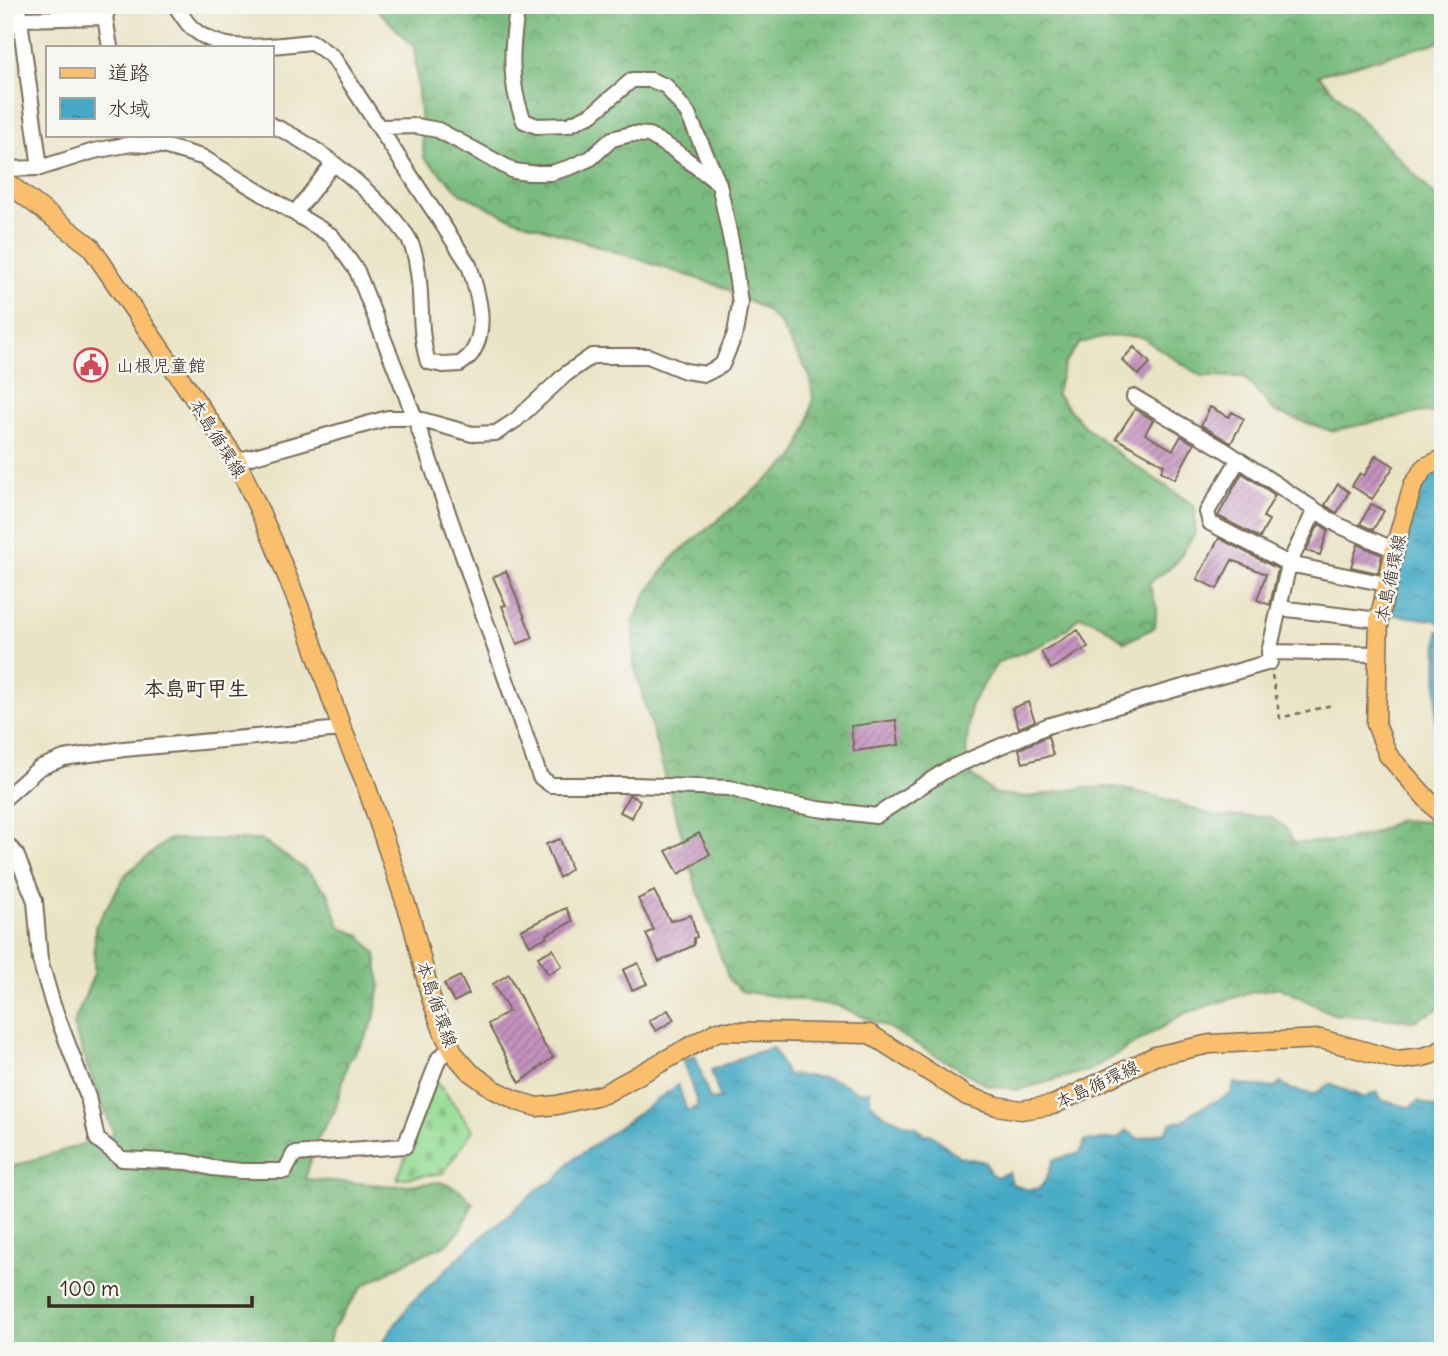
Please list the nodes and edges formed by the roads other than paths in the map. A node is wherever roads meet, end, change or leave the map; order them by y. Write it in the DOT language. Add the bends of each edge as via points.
graph roads {
  1 [pos="174,5"];
  2 [pos="518,5"];
  3 [pos="107,11"];
  4 [pos="19,12"];
  5 [pos="110,46"];
  6 [pos="234,46"];
  7 [pos="260,46"];
  8 [pos="273,126"];
  9 [pos="381,127"];
  10 [pos="130,139"];
  11 [pos="333,164"];
  12 [pos="40,168"];
  13 [pos="5,169"];
  14 [pos="5,181"];
  15 [pos="719,184"];
  16 [pos="295,213"];
  17 [pos="1134,397"];
  18 [pos="415,418"];
  19 [pos="1239,459"];
  20 [pos="1443,459"];
  21 [pos="237,461"];
  22 [pos="1315,510"];
  23 [pos="1395,550"];
  24 [pos="1289,564"];
  25 [pos="1386,584"];
  26 [pos="1279,608"];
  27 [pos="1379,620"];
  28 [pos="1378,654"];
  29 [pos="1270,657"];
  30 [pos="342,729"];
  31 [pos="5,798"];
  32 [pos="1443,817"];
  33 [pos="5,842"];
  34 [pos="451,1048"];
  35 [pos="1443,1048"];
  1 -- 6 [label="street" via="192,28 221,45"];
  2 -- 15 [label="street" via="511,46 515,98 524,121 537,126 568,125 592,114 632,80 651,80 666,86 688,114"];
  3 -- 4 [label="street"];
  3 -- 5 [label="street"];
  4 -- 12 [label="street"];
  7 -- 9 [label="street" via="312,42 333,57"];
  8 -- 11 [label="street" via="293,134"];
  9 -- 11 [label="street" via="470,265 480,299 480,327 472,352 460,364 428,362 422,344 417,266 409,237 361,185"];
  9 -- 15 [label="street" via="438,130 514,171 529,173 571,167 591,158 612,139 649,135"];
  10 -- 12 [label="street"];
  10 -- 16 [label="street" via="202,157"];
  11 -- 16 [label="street"];
  12 -- 13 [label="street"];
  14 -- 21 [label="main road, 本島循環線" via="90,246"];
  15 -- 18 [label="street" via="740,303 735,334 722,365 705,374 648,356 592,356 496,433 471,434"];
  16 -- 18 [label="street" via="332,236 357,271"];
  17 -- 19 [label="street"];
  18 -- 21 [label="street" via="388,418"];
  18 -- 29 [label="street" via="540,777 551,785 730,788 764,799 876,816 946,770 1047,726"];
  19 -- 22 [label="street"];
  19 -- 24 [label="street" via="1207,512 1210,523"];
  20 -- 23 [label="main road, 本島循環線" via="1425,467 1413,485"];
  21 -- 30 [label="main road, 本島循環線" via="305,621"];
  22 -- 23 [label="street"];
  22 -- 24 [label="street"];
  23 -- 25 [label="main road, 本島循環線"];
  24 -- 25 [label="street"];
  24 -- 26 [label="street"];
  25 -- 27 [label="main road, 本島循環線"];
  26 -- 27 [label="street"];
  26 -- 29 [label="street"];
  27 -- 28 [label="main road, 本島循環線"];
  28 -- 29 [label="street"];
  28 -- 32 [label="main road, 本島循環線" via="1376,724 1388,755"];
  30 -- 31 [label="street" via="64,758 39,768"];
  30 -- 34 [label="main road, 本島循環線" via="364,779 412,922 431,998"];
  33 -- 34 [label="street" via="16,854 35,901 40,960 88,1097 97,1139 122,1160 285,1171 294,1154 405,1146 439,1058"];
  34 -- 35 [label="main road, 本島循環線" via="470,1072 495,1090 537,1107 604,1094 718,1031 870,1034 967,1096 1021,1110 1053,1105 1155,1056 1210,1044 1321,1039 1397,1060 1423,1057"];
}
